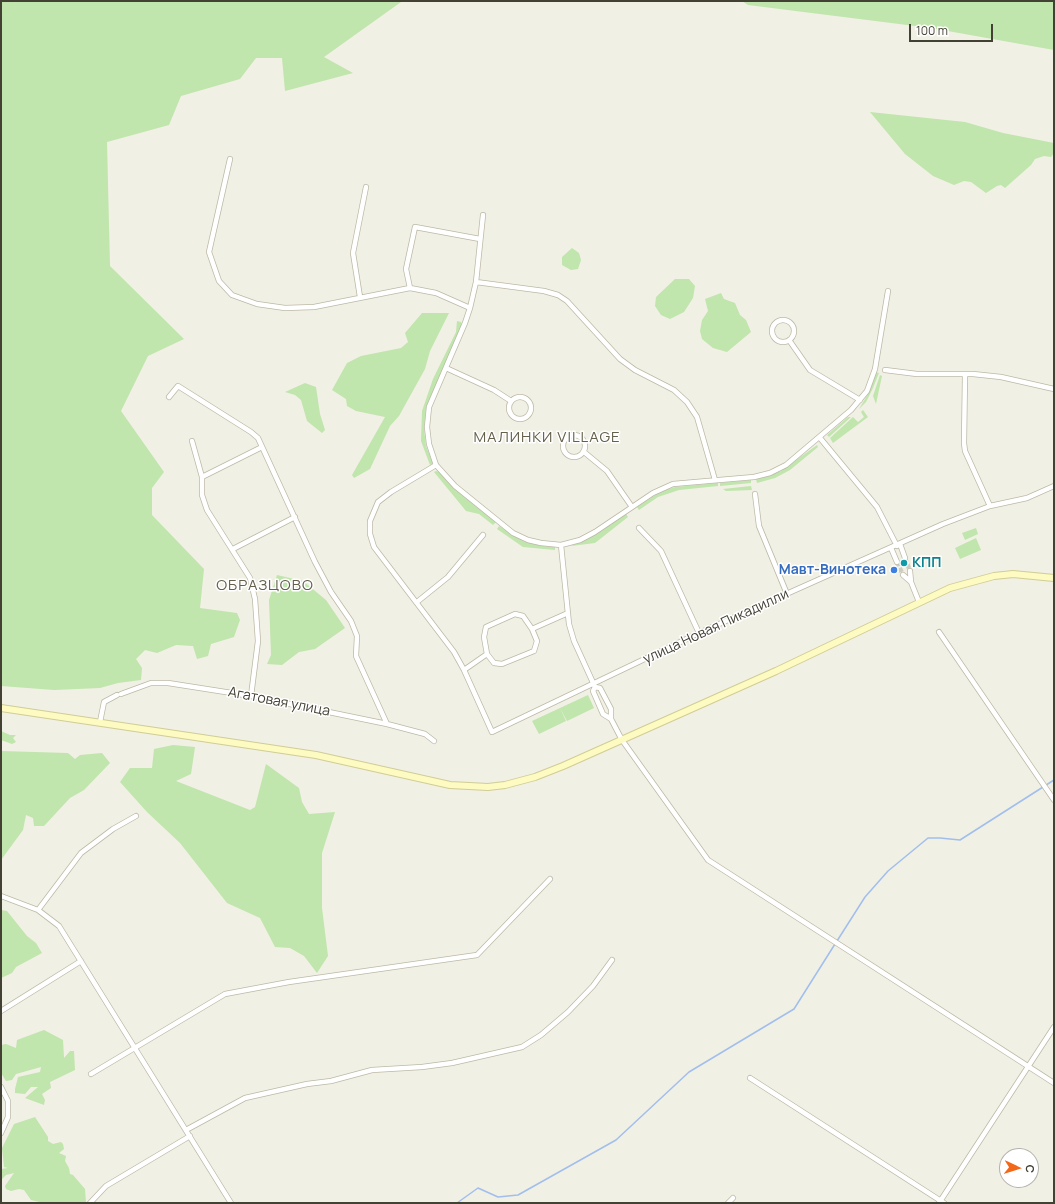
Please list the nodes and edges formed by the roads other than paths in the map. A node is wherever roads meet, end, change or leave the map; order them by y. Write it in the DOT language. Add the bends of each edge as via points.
graph roads {
  1 [pos="230,159"];
  2 [pos="366,187"];
  3 [pos="483,215"];
  4 [pos="480,239"];
  5 [pos="476,282"];
  6 [pos="410,288"];
  7 [pos="888,291"];
  8 [pos="360,297"];
  9 [pos="470,308"];
  10 [pos="789,340"];
  11 [pos="446,368"];
  12 [pos="885,370"];
  13 [pos="965,375"];
  14 [pos="1054,389"];
  15 [pos="168,397"];
  16 [pos="860,400"];
  17 [pos="511,401"];
  18 [pos="820,438"];
  19 [pos="192,441"];
  20 [pos="262,448"];
  21 [pos="584,452"];
  22 [pos="436,465"];
  23 [pos="202,477"];
  24 [pos="715,480"];
  25 [pos="1054,486"];
  26 [pos="756,494"];
  27 [pos="990,506"];
  28 [pos="632,507"];
  29 [pos="295,517"];
  30 [pos="639,528"];
  31 [pos="483,534"];
  32 [pos="562,545"];
  33 [pos="898,545"];
  34 [pos="892,548"];
  35 [pos="233,549"];
  36 [pos="905,558"];
  37 [pos="897,562"];
  38 [pos="910,571"];
  39 [pos="903,575"];
  40 [pos="1054,578"];
  41 [pos="911,582"];
  42 [pos="788,594"];
  43 [pos="417,602"];
  44 [pos="919,602"];
  45 [pos="568,613"];
  46 [pos="532,628"];
  47 [pos="939,632"];
  48 [pos="699,633"];
  49 [pos="487,654"];
  50 [pos="464,670"];
  51 [pos="595,686"];
  52 [pos="251,696"];
  53 [pos="1,708"];
  54 [pos="611,719"];
  55 [pos="100,722"];
  56 [pos="386,724"];
  57 [pos="622,740"];
  58 [pos="434,741"];
  59 [pos="1054,800"];
  60 [pos="136,816"];
  61 [pos="550,879"];
  62 [pos="1,896"];
  63 [pos="38,910"];
  64 [pos="612,960"];
  65 [pos="81,961"];
  66 [pos="1,1011"];
  67 [pos="1054,1027"];
  68 [pos="134,1048"];
  69 [pos="1027,1066"];
  70 [pos="91,1074"];
  71 [pos="750,1078"];
  72 [pos="1054,1083"];
  73 [pos="1,1087"];
  74 [pos="186,1130"];
  75 [pos="1,1133"];
  76 [pos="190,1136"];
  77 [pos="733,1198"];
  78 [pos="941,1202"];
  79 [pos="90,1203"];
  80 [pos="231,1203"];
  81 [pos="728,1203"];
  1 -- 8 [label="street" via="209,252 219,281 232,295 257,304 285,308 314,307"];
  2 -- 8 [label="street" via="353,253"];
  3 -- 4 [label="street"];
  4 -- 5 [label="street"];
  4 -- 6 [label="street" via="415,227 406,268"];
  5 -- 9 [label="street"];
  5 -- 24 [label="street" via="544,291 567,301 620,359 634,370 674,390 687,402 697,417"];
  6 -- 8 [label="street"];
  6 -- 9 [label="street" via="436,292"];
  7 -- 16 [label="street" via="875,369 867,391"];
  9 -- 11 [label="street"];
  10 -- 10 [label="street" via="781,342 774,338 772,332 776,323 786,321 792,325 794,332"];
  10 -- 16 [label="street" via="810,370"];
  11 -- 17 [label="street" via="494,390"];
  11 -- 22 [label="street" via="428,414 429,444"];
  12 -- 13 [label="street"];
  13 -- 14 [label="street" via="1001,377"];
  13 -- 27 [label="street" via="965,451"];
  15 -- 20 [label="street" via="178,386 251,432 258,438"];
  16 -- 18 [label="street"];
  17 -- 17 [label="street" via="517,397 527,399 531,408 528,415 521,419 514,417 509,411"];
  18 -- 24 [label="street" via="786,465 770,473"];
  18 -- 33 [label="street" via="877,507"];
  19 -- 23 [label="street"];
  20 -- 23 [label="street"];
  20 -- 29 [label="street"];
  21 -- 21 [label="street" via="575,458 568,455 564,449 564,442 572,435 579,436 584,441"];
  21 -- 28 [label="street" via="607,471"];
  22 -- 32 [label="street" via="456,486 513,533 528,540"];
  22 -- 43 [label="street" via="378,502 370,521 374,547"];
  23 -- 35 [label="street" via="202,495 207,510"];
  24 -- 28 [label="street" via="673,484"];
  25 -- 27 [label="street, улица Новая Пикадилли" via="1027,498"];
  26 -- 42 [label="street" via="759,526"];
  27 -- 33 [label="street, улица Новая Пикадилли"];
  28 -- 32 [label="street" via="595,532"];
  29 -- 35 [label="street"];
  29 -- 56 [label="street" via="331,592 351,621 357,636 356,656"];
  30 -- 48 [label="street" via="660,551"];
  31 -- 43 [label="street" via="448,577"];
  32 -- 45 [label="street"];
  33 -- 34 [label="street, улица Новая Пикадилли"];
  33 -- 36 [label="street"];
  34 -- 37 [label="street"];
  34 -- 42 [label="street, улица Новая Пикадилли"];
  35 -- 52 [label="street" via="250,578 255,599 258,641"];
  38 -- 41 [label="street"];
  39 -- 41 [label="street"];
  40 -- 44 [label="street" via="994,576 950,588"];
  41 -- 44 [label="street"];
  42 -- 48 [label="street, улица Новая Пикадилли"];
  43 -- 50 [label="street" via="454,652"];
  44 -- 57 [label="street" via="776,671"];
  45 -- 46 [label="street"];
  45 -- 51 [label="street" via="574,640"];
  46 -- 49 [label="street" via="537,641 534,651 502,664 494,663"];
  46 -- 49 [label="street" via="523,616 515,614 486,628 484,637"];
  47 -- 59 [label="street"];
  48 -- 51 [label="street, улица Новая Пикадилли"];
  49 -- 50 [label="street"];
  50 -- 51 [label="street, улица Новая Пикадилли" via="492,732"];
  51 -- 54 [label="street" via="600,688 611,709"];
  51 -- 54 [label="street" via="593,691 603,714"];
  52 -- 55 [label="street, Агатовая улица" via="168,683 151,683 104,702"];
  52 -- 56 [label="street, Агатовая улица"];
  53 -- 55 [label="street"];
  54 -- 57 [label="street"];
  55 -- 57 [label="street" via="316,755 450,785 488,787 535,777"];
  56 -- 58 [label="street, Агатовая улица" via="425,734"];
  57 -- 69 [label="street" via="708,860"];
  60 -- 63 [label="street" via="113,829 81,853"];
  61 -- 68 [label="street" via="477,955 289,982 225,994"];
  62 -- 63 [label="street"];
  63 -- 65 [label="street" via="59,926"];
  64 -- 74 [label="street" via="593,986 568,1012 522,1047 422,1067 372,1070 245,1098"];
  65 -- 66 [label="street"];
  65 -- 68 [label="street"];
  67 -- 69 [label="street"];
  68 -- 70 [label="street"];
  68 -- 74 [label="street"];
  69 -- 72 [label="street"];
  69 -- 78 [label="street"];
  71 -- 78 [label="street"];
  73 -- 75 [label="street" via="8,1102 8,1117"];
  74 -- 76 [label="street"];
  76 -- 79 [label="street" via="106,1186"];
  76 -- 80 [label="street"];
  77 -- 81 [label="street"];
}
